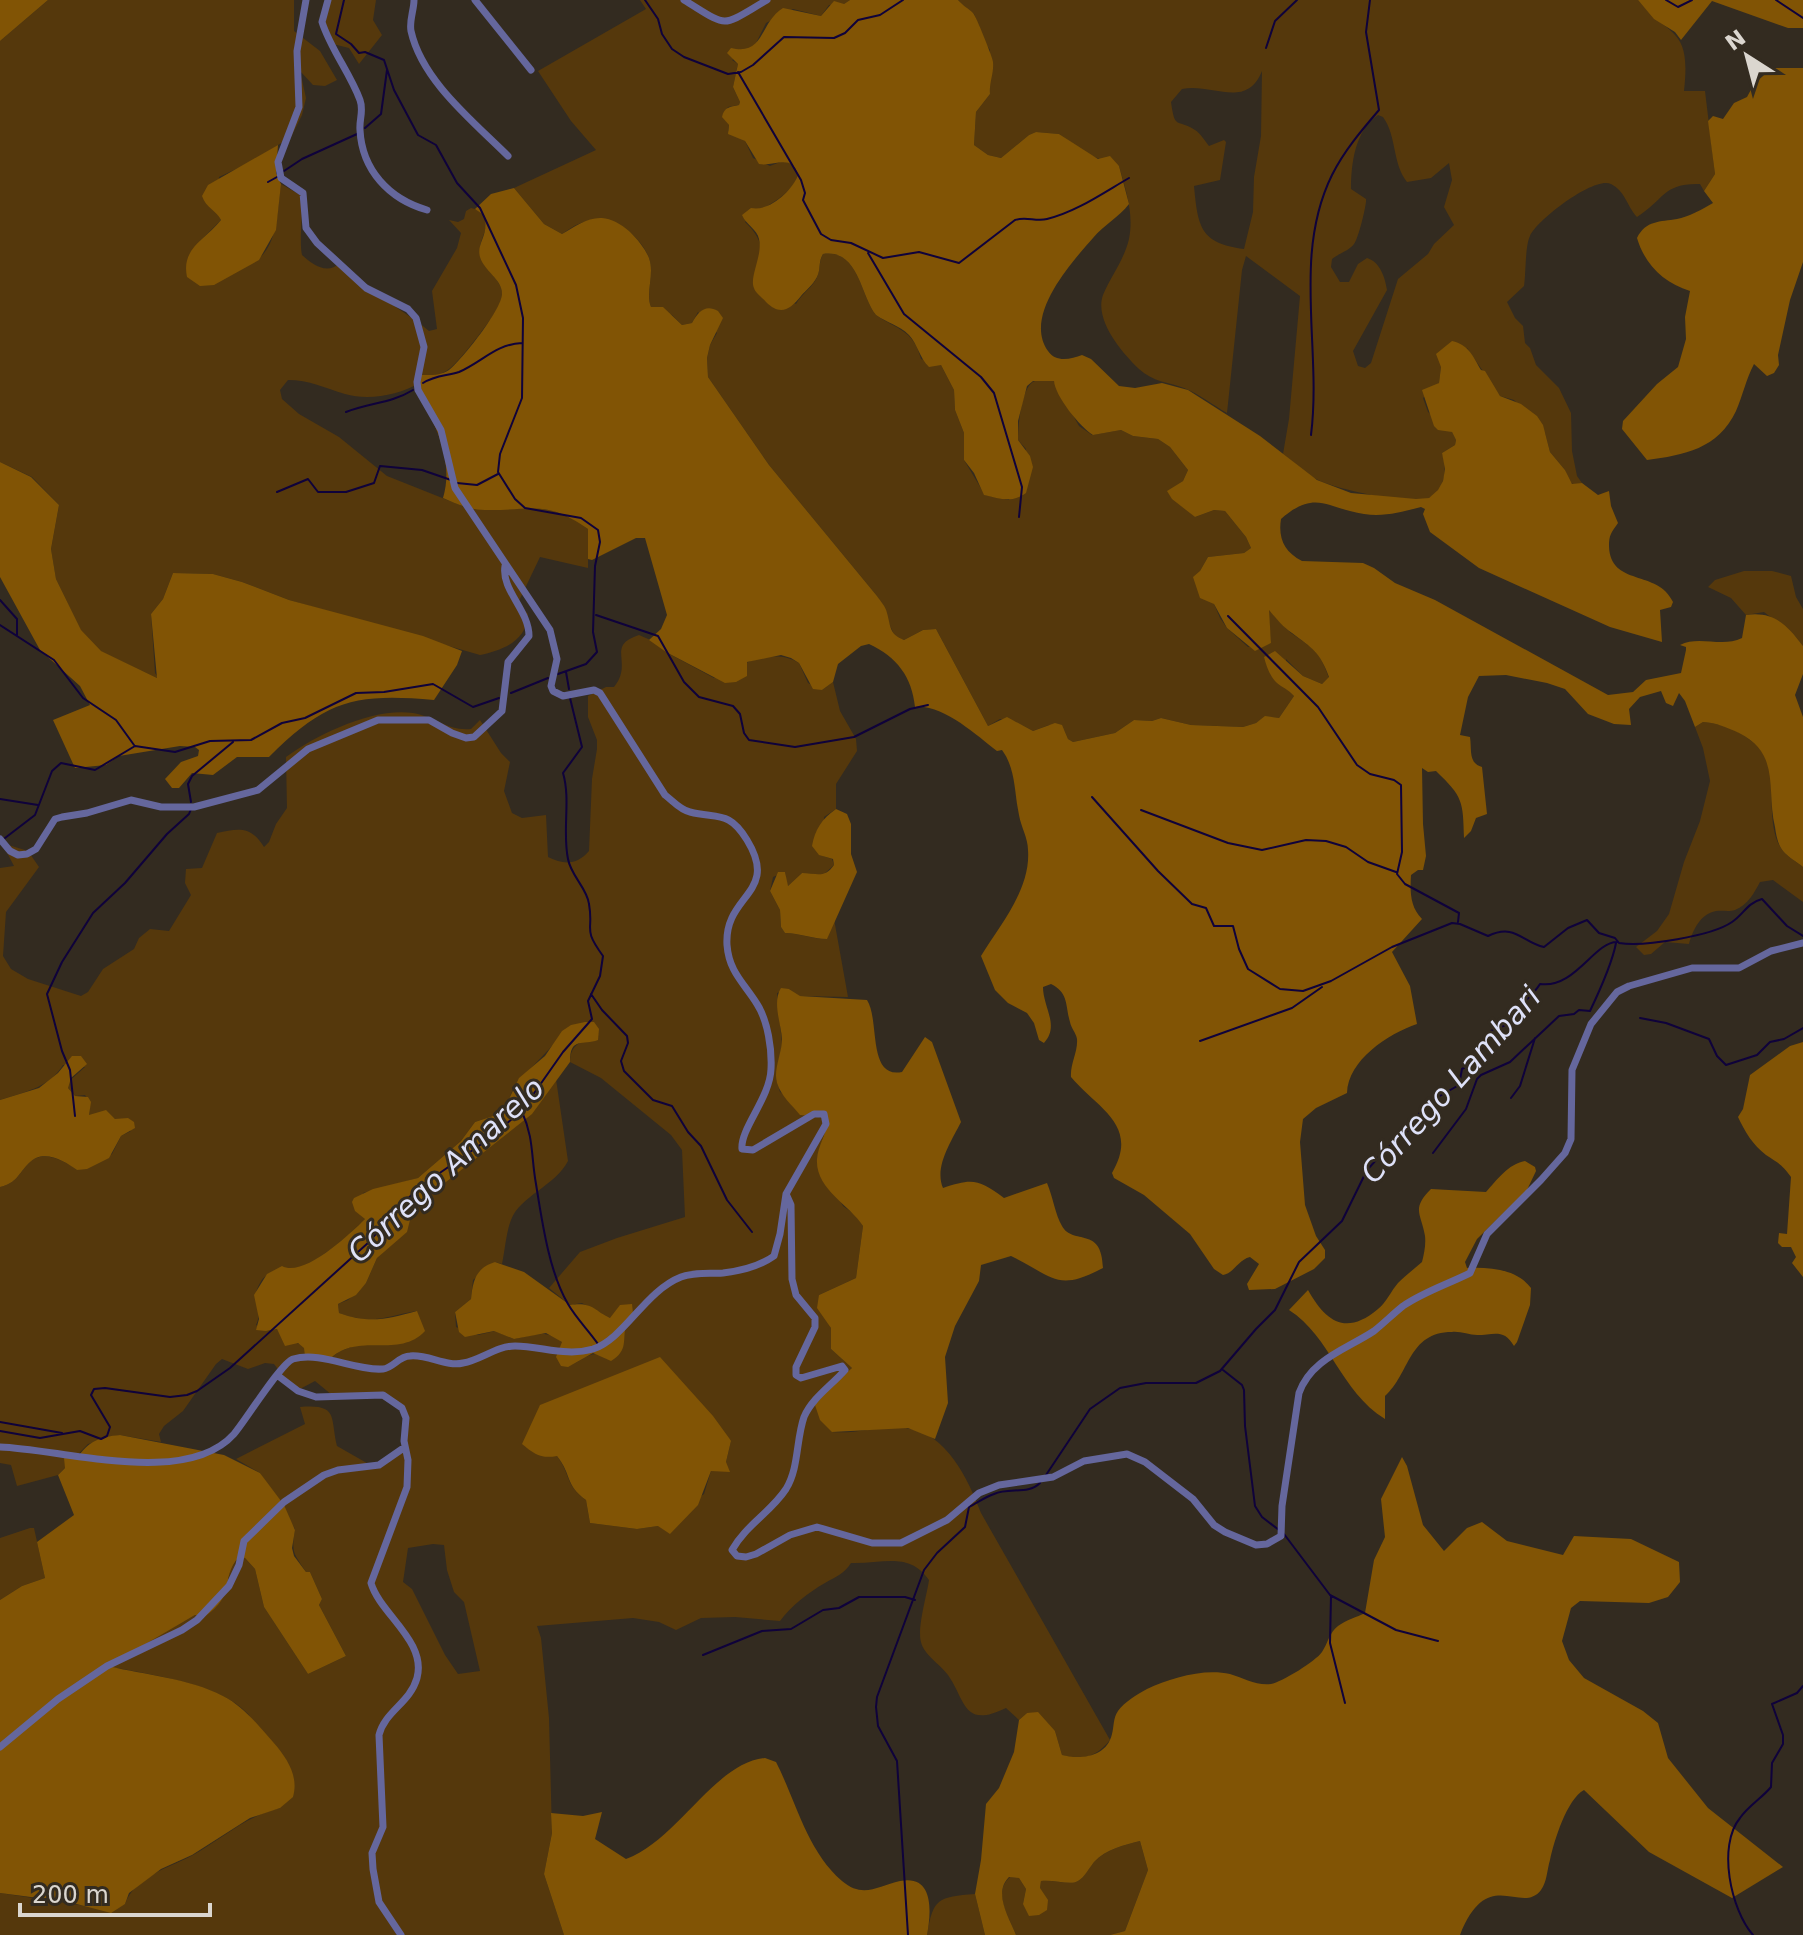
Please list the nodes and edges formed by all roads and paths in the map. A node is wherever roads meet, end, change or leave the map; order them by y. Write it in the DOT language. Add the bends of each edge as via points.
graph roads {
  1 [pos="306,0"];
  2 [pos="328,0"];
  3 [pos="414,0"];
  4 [pos="475,0"];
  5 [pos="684,0"];
  6 [pos="767,0"];
  7 [pos="531,70"];
  8 [pos="508,156"];
  9 [pos="427,210"];
  10 [pos="505,566"];
  11 [pos="0,839"];
  12 [pos="1803,943"];
  13 [pos="786,1194"];
  14 [pos="277,1375"];
  15 [pos="0,1447"];
  16 [pos="405,1447"];
  17 [pos="0,1747"];
  18 [pos="401,1935"];
  1 -- 10 [label="street" via="297,51 299,107 278,173 303,193 306,228 317,243 366,288 416,318 424,347 418,390 441,430 455,488"];
  2 -- 9 [label="street" via="322,22 362,107 360,136 373,173 382,186"];
  3 -- 8 [label="street" via="410,29 423,59 461,111"];
  4 -- 7 [label="street"];
  5 -- 6 [label="street" via="725,22"];
  10 -- 11 [label="street" via="503,578 524,614 529,636 508,662 502,711 474,737 452,733 429,720 378,720 308,749 258,790 194,807 131,800 62,817 27,854 10,851"];
  10 -- 13 [label="street" via="550,630 557,654 553,691 563,696 600,693 665,795 689,812 726,818 752,849 758,879 733,915 727,946 739,981 760,1009 771,1067 766,1094 741,1146 753,1150 814,1114 826,1118"];
  12 -- 13 [label="street" via="1771,951 1739,968 1692,968 1655,978 1629,986 1609,1000 1591,1024 1572,1070 1571,1139 1565,1153 1487,1234 1470,1273 1404,1306 1303,1381 1282,1506 1283,1531 1267,1544 1246,1542 1214,1525 1193,1499 1127,1454 1084,1461 1053,1477 999,1485 979,1493 940,1525 901,1543 872,1543 817,1527 756,1554 737,1556 732,1550 738,1539 776,1502 793,1475 811,1405 845,1370 842,1366 796,1375 815,1318 796,1295 792,1279 791,1205"];
  13 -- 14 [label="street" via="774,1256 741,1269 672,1281 594,1349 576,1353 515,1346 462,1364 410,1355 383,1369 299,1358 285,1363"];
  14 -- 15 [label="street" via="232,1436 205,1454 158,1463"];
  14 -- 16 [label="street" via="316,1397 383,1395 392,1400 406,1418"];
  16 -- 17 [label="street" via="379,1465 331,1472 304,1488 244,1541 229,1586 197,1620 107,1666"];
  16 -- 18 [label="street" via="407,1487 371,1583 416,1658 417,1677 404,1701 382,1721 383,1827 372,1853 379,1902"];
}
